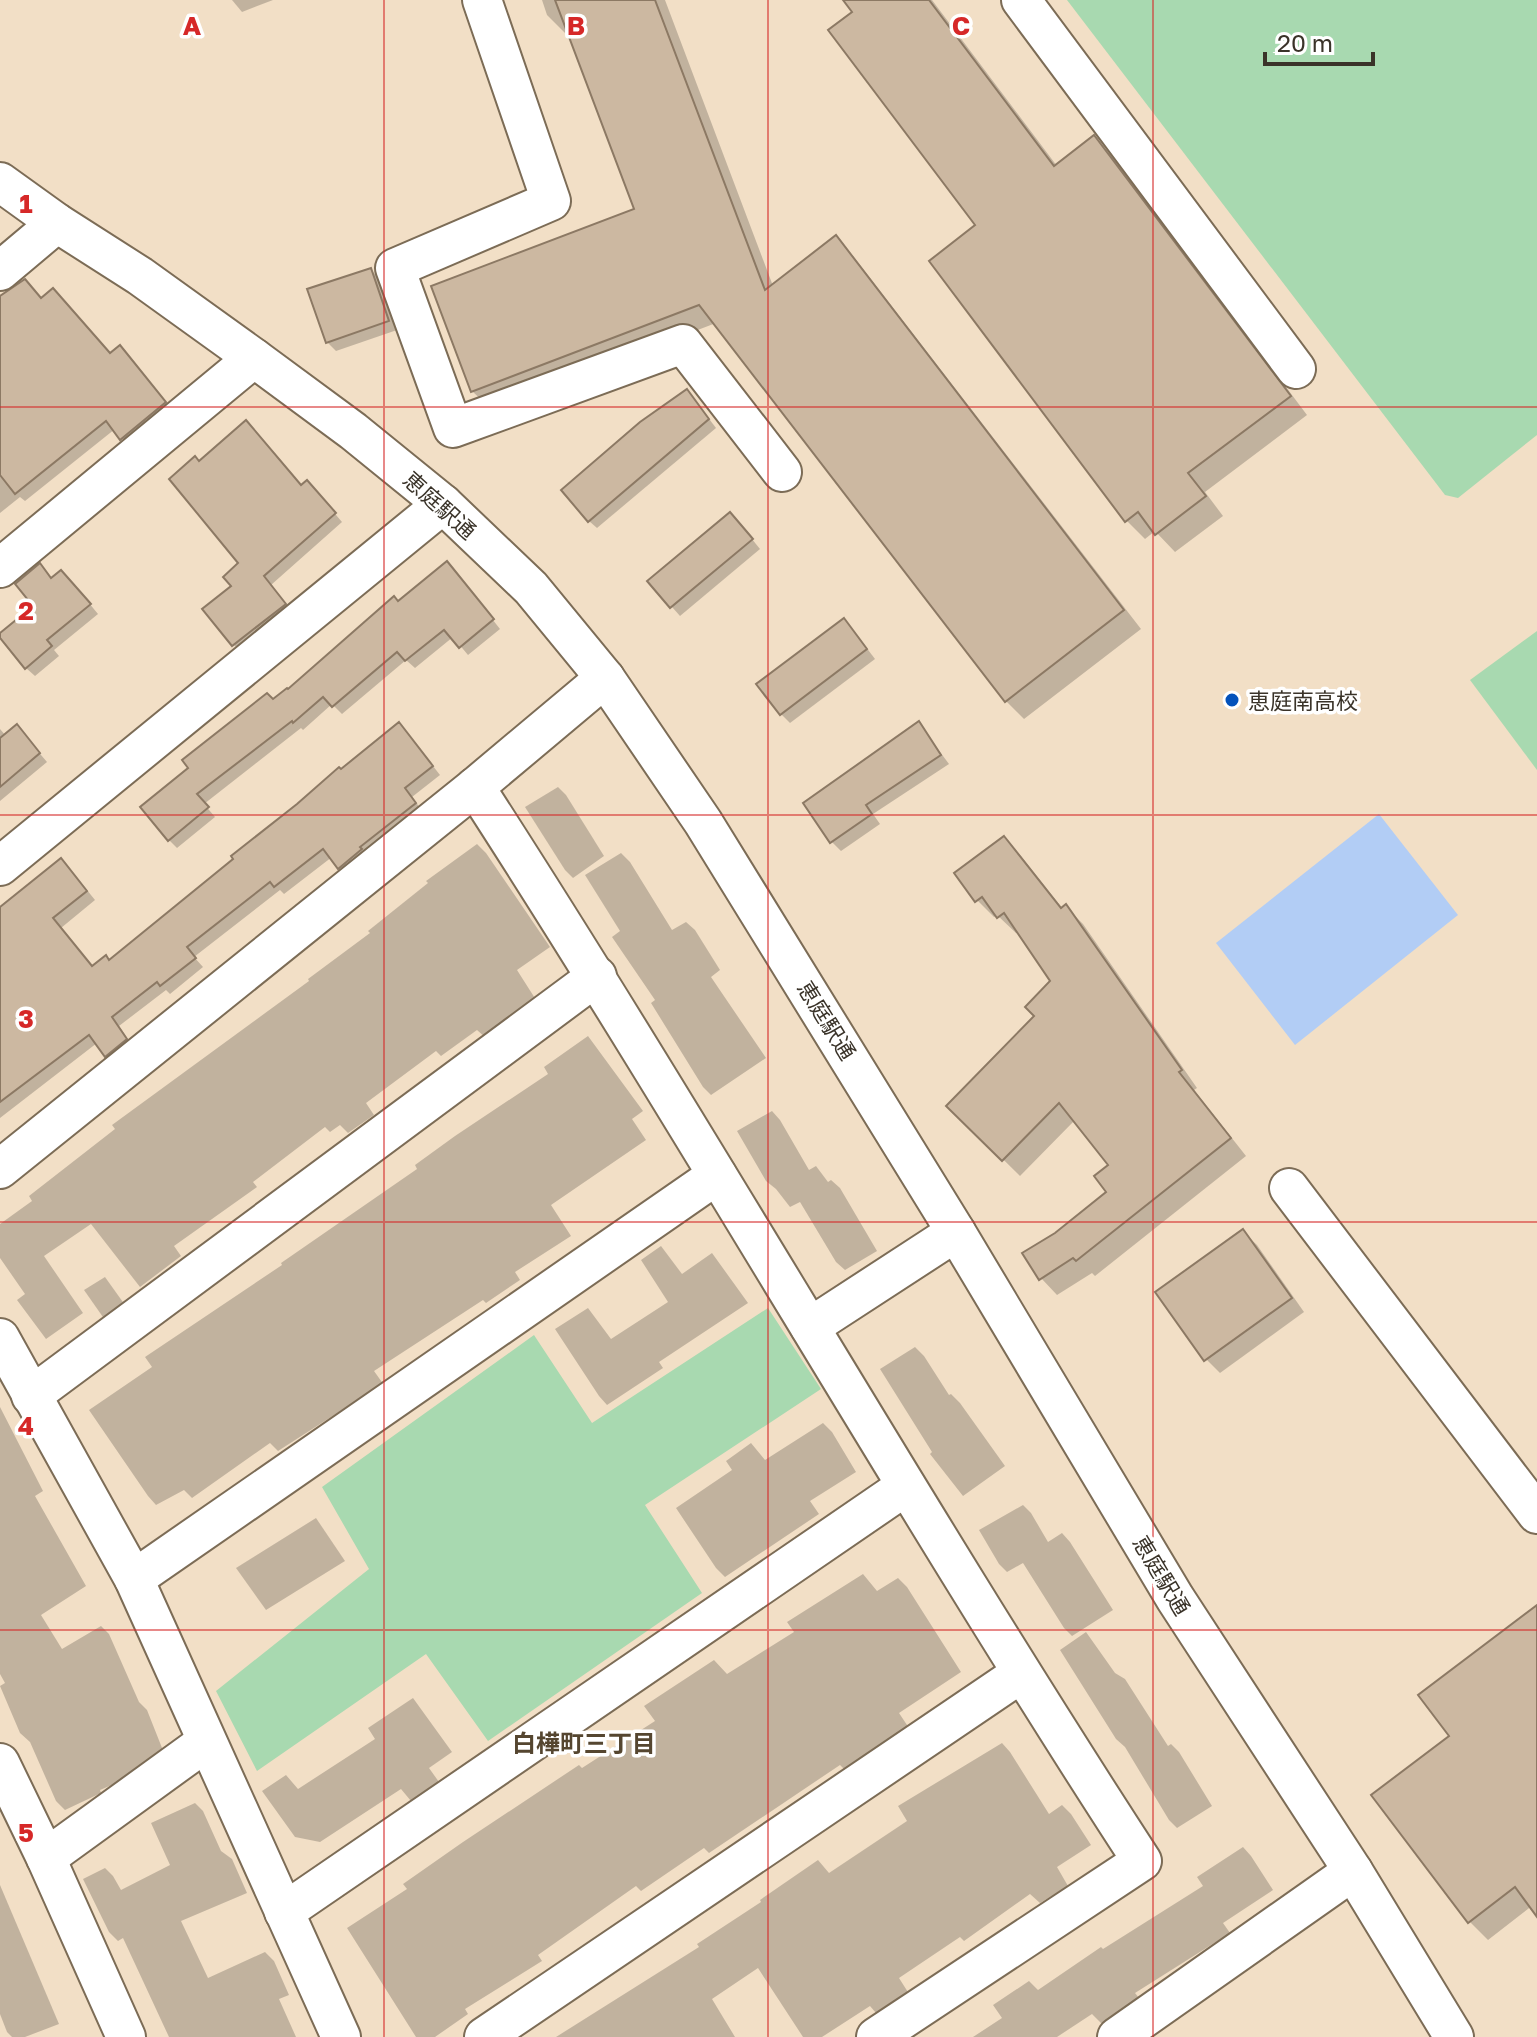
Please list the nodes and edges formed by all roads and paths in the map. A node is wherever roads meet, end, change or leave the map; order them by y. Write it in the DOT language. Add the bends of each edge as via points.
graph roads {
  1 [pos="482,0"];
  2 [pos="1021,0"];
  3 [pos="0,182"];
  4 [pos="57,223"];
  5 [pos="0,271"];
  6 [pos="254,358"];
  7 [pos="1296,369"];
  8 [pos="782,472"];
  9 [pos="443,504"];
  10 [pos="0,568"];
  11 [pos="605,678"];
  12 [pos="475,787"];
  13 [pos="0,866"];
  14 [pos="597,976"];
  15 [pos="0,1169"];
  16 [pos="717,1175"];
  17 [pos="1289,1188"];
  18 [pos="956,1232"];
  19 [pos="810,1327"];
  20 [pos="0,1338"];
  21 [pos="31,1396"];
  22 [pos="906,1486"];
  23 [pos="1537,1514"];
  24 [pos="134,1579"];
  25 [pos="1020,1674"];
  26 [pos="206,1742"];
  27 [pos="0,1763"];
  28 [pos="46,1858"];
  29 [pos="1353,1871"];
  30 [pos="284,1912"];
  31 [pos="126,2037"];
  32 [pos="341,2037"];
  33 [pos="484,2037"];
  34 [pos="876,2037"];
  35 [pos="1117,2037"];
  36 [pos="1454,2037"];
  1 -- 8 [label="street" via="551,201 395,268 453,428 683,344"];
  2 -- 7 [label="street"];
  3 -- 4 [label="street, 恵庭駅通"];
  4 -- 5 [label="street"];
  4 -- 6 [label="street, 恵庭駅通"];
  6 -- 9 [label="street, 恵庭駅通"];
  6 -- 10 [label="street"];
  9 -- 11 [label="street, 恵庭駅通" via="531,588"];
  9 -- 13 [label="street"];
  11 -- 12 [label="street"];
  11 -- 18 [label="street, 恵庭駅通" via="703,822"];
  12 -- 14 [label="street"];
  12 -- 15 [label="street"];
  14 -- 16 [label="street"];
  14 -- 21 [label="street"];
  16 -- 19 [label="street"];
  16 -- 24 [label="street"];
  17 -- 23 [label="street"];
  18 -- 19 [label="street"];
  18 -- 29 [label="street, 恵庭駅通" via="1175,1598"];
  19 -- 22 [label="street"];
  20 -- 21 [label="street"];
  21 -- 24 [label="street"];
  22 -- 25 [label="street"];
  22 -- 30 [label="street"];
  24 -- 26 [label="street"];
  25 -- 33 [label="street"];
  25 -- 34 [label="street" via="1142,1861"];
  26 -- 28 [label="street"];
  26 -- 30 [label="street"];
  27 -- 28 [label="street"];
  28 -- 31 [label="street"];
  29 -- 35 [label="street"];
  29 -- 36 [label="street, 恵庭駅通"];
  30 -- 32 [label="street"];
}
